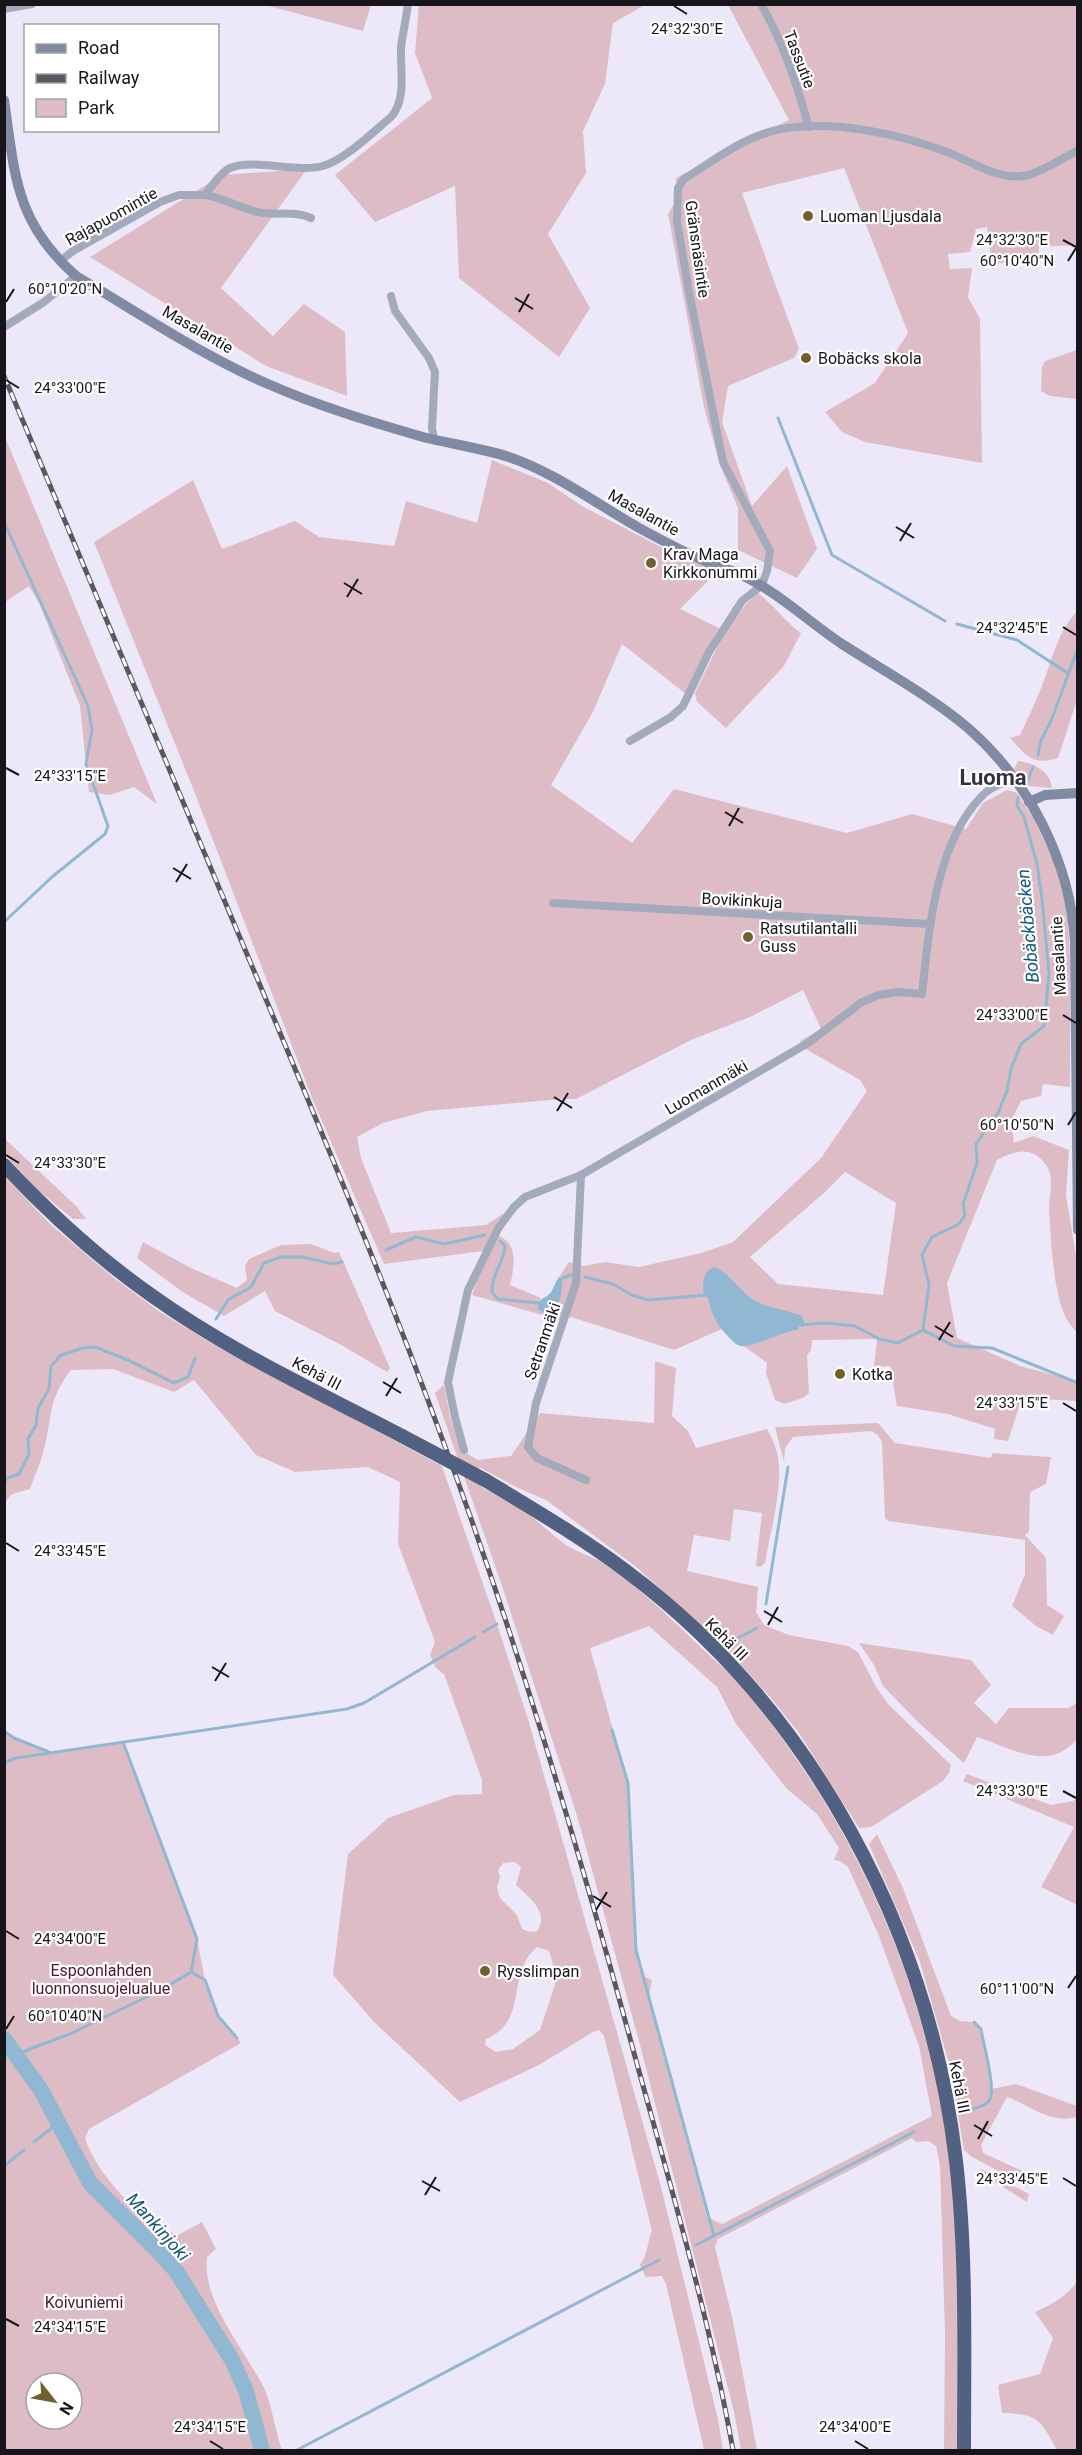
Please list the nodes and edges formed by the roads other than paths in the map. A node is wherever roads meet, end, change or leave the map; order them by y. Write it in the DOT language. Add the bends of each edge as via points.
graph roads {
  1 [pos="32,4"];
  2 [pos="408,4"];
  3 [pos="761,4"];
  4 [pos="4,9"];
  5 [pos="4,100"];
  6 [pos="809,127"];
  7 [pos="1077,150"];
  8 [pos="205,195"];
  9 [pos="311,218"];
  10 [pos="60,261"];
  11 [pos="76,276"];
  12 [pos="391,296"];
  13 [pos="4,327"];
  14 [pos="434,439"];
  15 [pos="762,585"];
  16 [pos="630,741"];
  17 [pos="1014,780"];
  18 [pos="1077,793"];
  19 [pos="1029,802"];
  20 [pos="553,903"];
  21 [pos="930,924"];
  22 [pos="4,1165"];
  23 [pos="581,1175"];
  24 [pos="1077,1230"];
  25 [pos="464,1450"];
  26 [pos="586,1480"];
  27 [pos="964,2451"];
  1 -- 4 [label="street"];
  2 -- 8 [label="street" via="400,99 391,117 343,156 324,166 229,168"];
  3 -- 6 [label="street, Tassutie" via="774,27"];
  5 -- 10 [label="street, Masalantie" via="24,208"];
  6 -- 7 [label="street, Gränsnäsintie" via="839,127 894,136 1003,175 1030,174"];
  6 -- 15 [label="street, Gränsnäsintie" via="780,130 744,141 684,179 678,188 677,221 723,462 770,551"];
  8 -- 9 [label="street, Rajapuomintie" via="262,213 300,213"];
  8 -- 10 [label="street, Rajapuomintie" via="179,195 160,202"];
  10 -- 11 [label="street, Masalantie"];
  11 -- 13 [label="street"];
  11 -- 14 [label="street, Masalantie" via="267,384 328,408"];
  12 -- 14 [label="street" via="395,311 435,372"];
  14 -- 15 [label="street, Masalantie" via="530,465 641,530"];
  15 -- 16 [label="street" via="742,601 714,643 683,706"];
  15 -- 17 [label="street, Masalantie" via="811,623 966,727 991,750"];
  17 -- 19 [label="street, Masalantie"];
  17 -- 21 [label="street, Luomanmäki" via="981,796 961,824 949,847"];
  18 -- 19 [label="street" via="1045,795"];
  19 -- 24 [label="street, Masalantie" via="1064,876 1072,914"];
  20 -- 21 [label="street, Bovikinkuja"];
  21 -- 23 [label="street, Luomanmäki" via="922,994 898,992 862,1002 808,1043"];
  22 -- 27 [label="highway, Kehä III, bridge" via="73,1234 152,1296 255,1359 485,1480 627,1571 705,1639 789,1735 845,1820 874,1875 931,2026 956,2160 962,2229"];
  23 -- 25 [label="street, Luomanmäki" via="519,1202 499,1227 475,1272 448,1382"];
  23 -- 26 [label="street, Setranmäki" via="576,1282 536,1403 528,1447 537,1458"];
}
